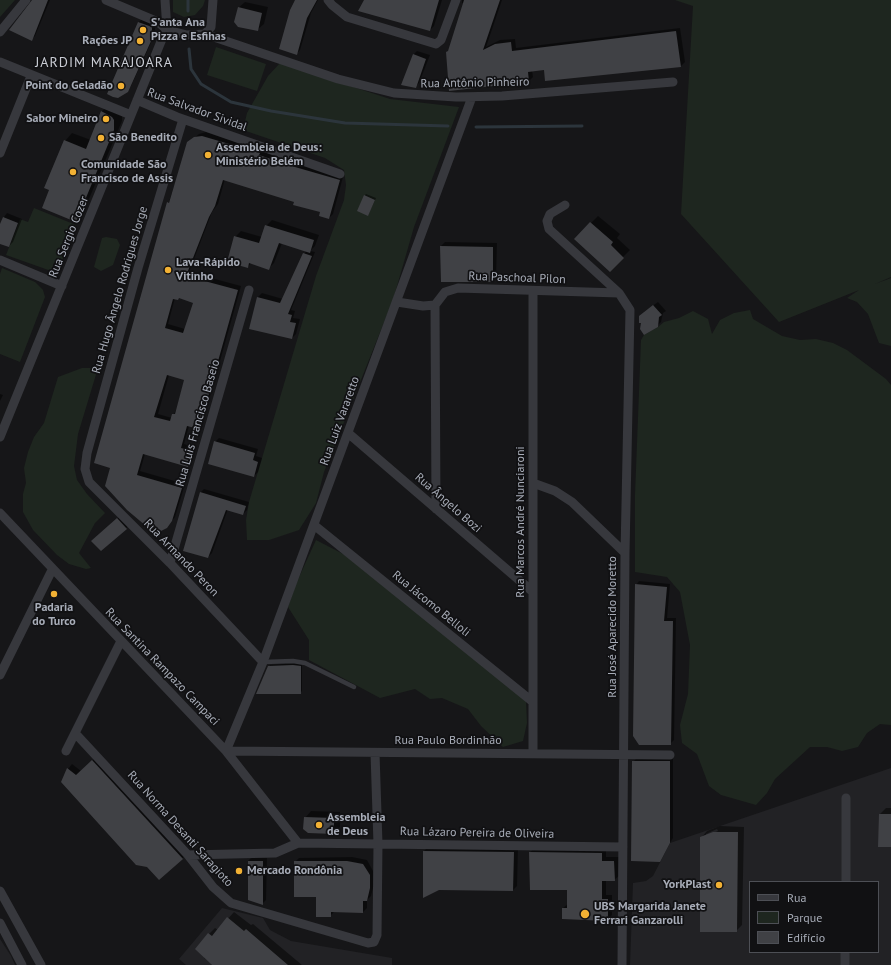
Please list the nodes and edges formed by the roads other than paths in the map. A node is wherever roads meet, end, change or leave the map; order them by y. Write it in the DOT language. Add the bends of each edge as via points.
graph roads {
  1 [pos="26,0"];
  2 [pos="106,0"];
  3 [pos="165,0"];
  4 [pos="213,0"];
  5 [pos="341,0"];
  6 [pos="456,0"];
  7 [pos="330,3"];
  8 [pos="167,30"];
  9 [pos="0,32"];
  10 [pos="206,34"];
  11 [pos="0,62"];
  12 [pos="32,76"];
  13 [pos="673,82"];
  14 [pos="472,97"];
  15 [pos="137,100"];
  16 [pos="132,115"];
  17 [pos="183,119"];
  18 [pos="0,153"];
  19 [pos="340,174"];
  20 [pos="565,205"];
  21 [pos="0,260"];
  22 [pos="62,286"];
  23 [pos="248,290"];
  24 [pos="533,291"];
  25 [pos="619,293"];
  26 [pos="397,302"];
  27 [pos="436,305"];
  28 [pos="348,434"];
  29 [pos="0,437"];
  30 [pos="85,468"];
  31 [pos="533,483"];
  32 [pos="436,509"];
  33 [pos="0,513"];
  34 [pos="314,525"];
  35 [pos="625,553"];
  36 [pos="170,563"];
  37 [pos="52,570"];
  38 [pos="533,592"];
  39 [pos="121,641"];
  40 [pos="263,662"];
  41 [pos="0,675"];
  42 [pos="354,687"];
  43 [pos="533,702"];
  44 [pos="75,733"];
  45 [pos="66,751"];
  46 [pos="226,751"];
  47 [pos="375,753"];
  48 [pos="533,753"];
  49 [pos="624,754"];
  50 [pos="670,755"];
  51 [pos="846,798"];
  52 [pos="298,843"];
  53 [pos="378,844"];
  54 [pos="623,848"];
  55 [pos="188,854"];
  56 [pos="846,881"];
  57 [pos="0,891"];
  58 [pos="0,923"];
  59 [pos="845,953"];
  60 [pos="22,965"];
  61 [pos="41,965"];
  62 [pos="622,965"];
  63 [pos="845,965"];
  1 -- 9 [label="street"];
  2 -- 8 [label="street" via="158,22"];
  3 -- 8 [label="street, Rua Sergio Cozer"];
  4 -- 10 [label="street" via="211,26"];
  5 -- 7 [label="street"];
  6 -- 7 [label="street" via="441,40 436,44 347,17"];
  8 -- 10 [label="street, Rua Antônio Pinheiro"];
  8 -- 15 [label="street, Rua Sergio Cozer"];
  10 -- 14 [label="street, Rua Antônio Pinheiro" via="338,79 394,94"];
  11 -- 12 [label="street"];
  12 -- 16 [label="street"];
  12 -- 18 [label="street"];
  13 -- 14 [label="street, Rua Antônio Pinheiro"];
  14 -- 26 [label="street, Rua Luiz Vararetto"];
  15 -- 16 [label="street, Rua Sergio Cozer"];
  15 -- 17 [label="street, Rua Salvador Sividal"];
  16 -- 22 [label="street, Rua Sergio Cozer"];
  17 -- 19 [label="street, Rua Salvador Sividal"];
  17 -- 30 [label="street, Rua Hugo Ângelo Rodrigues Jorge" via="138,268"];
  20 -- 25 [label="street, Rua José Aparecido Moretto" via="550,214 549,229"];
  21 -- 22 [label="street"];
  22 -- 29 [label="street, Rua Sergio Cozer"];
  23 -- 36 [label="street, Rua Luis Francisco Baseio"];
  24 -- 25 [label="street, Rua Paschoal Pilon"];
  24 -- 27 [label="street, Rua Paschoal Pilon" via="458,288 445,292"];
  24 -- 31 [label="street, Rua Marcos André Nunciaroni"];
  25 -- 35 [label="street, Rua José Aparecido Moretto" via="630,310"];
  26 -- 27 [label="street"];
  26 -- 28 [label="street, Rua Luiz Vararetto"];
  27 -- 32 [label="street"];
  28 -- 32 [label="street, Rua Ângelo Bozi"];
  28 -- 34 [label="street, Rua Luiz Vararetto"];
  30 -- 36 [label="street, Rua Armando Peron" via="89,482"];
  31 -- 35 [label="street" via="556,491 572,502"];
  31 -- 38 [label="street, Rua Marcos André Nunciaroni"];
  32 -- 38 [label="street, Rua Ângelo Bozi"];
  33 -- 37 [label="street, Rua Santina Rampazo Campaci"];
  34 -- 40 [label="street, Rua Luiz Vararetto"];
  34 -- 43 [label="street, Rua Jácomo Belloli"];
  35 -- 49 [label="street, Rua José Aparecido Moretto"];
  36 -- 40 [label="street, Rua Armando Peron"];
  37 -- 39 [label="street, Rua Santina Rampazo Campaci"];
  37 -- 41 [label="street"];
  38 -- 43 [label="street, Rua Marcos André Nunciaroni"];
  39 -- 44 [label="street"];
  39 -- 46 [label="street, Rua Santina Rampazo Campaci"];
  40 -- 42 [label="lane" via="305,663"];
  40 -- 46 [label="street, Rua Luiz Vararetto"];
  43 -- 48 [label="street, Rua Marcos André Nunciaroni"];
  44 -- 45 [label="street"];
  44 -- 55 [label="street, Rua Norma Desanti Saragioto"];
  46 -- 47 [label="street, Rua Paulo Bordinhão"];
  46 -- 52 [label="street, Rua Santina Rampazo Campaci"];
  47 -- 48 [label="street, Rua Paulo Bordinhão"];
  47 -- 53 [label="street"];
  48 -- 49 [label="street, Rua Paulo Bordinhão"];
  49 -- 50 [label="street, Rua Paulo Bordinhão"];
  49 -- 54 [label="street, Rua José Aparecido Moretto"];
  51 -- 56 [label="street"];
  52 -- 53 [label="street, Rua Lázaro Pereira de Oliveira"];
  52 -- 55 [label="street, Rua Lázaro Pereira de Oliveira" via="275,853"];
  53 -- 54 [label="street, Rua Lázaro Pereira de Oliveira"];
  53 -- 55 [label="street, Rua Norma Desanti Saragioto" via="376,935 374,942 368,943 231,903 213,887"];
  54 -- 62 [label="street, Rua José Aparecido Moretto"];
  57 -- 61 [label="street"];
  58 -- 60 [label="street"];
  59 -- 63 [label="street"];
}
